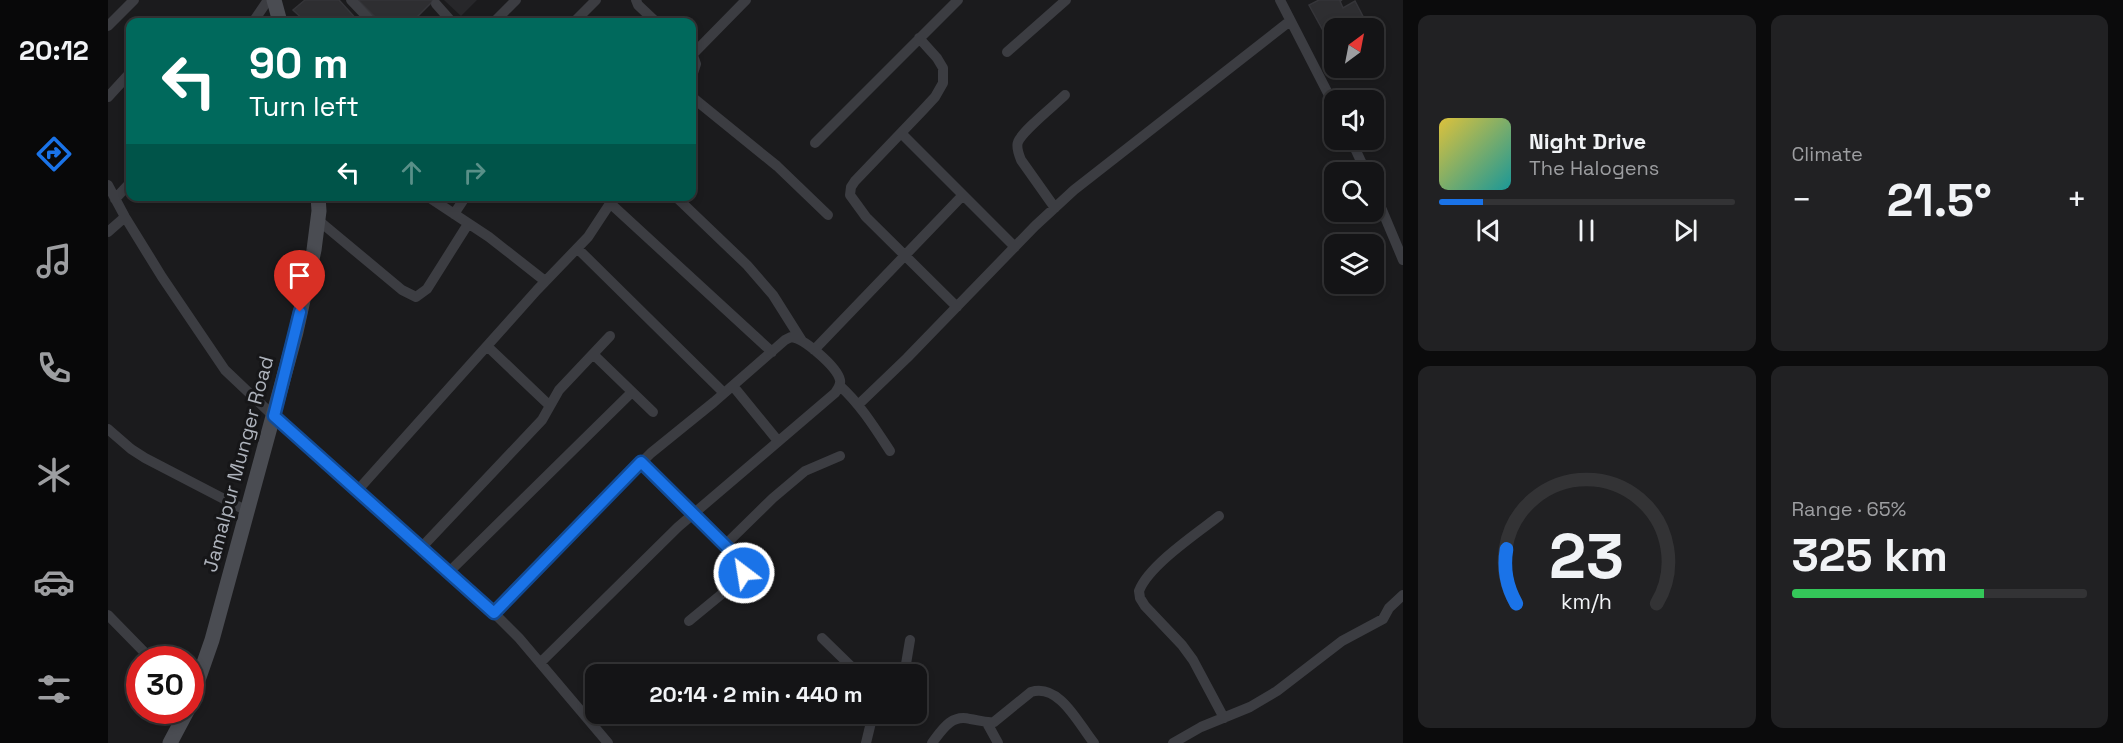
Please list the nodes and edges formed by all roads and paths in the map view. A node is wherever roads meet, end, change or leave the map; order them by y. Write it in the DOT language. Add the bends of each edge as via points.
graph roads {
  1 [pos="134,0"];
  2 [pos="351,0"];
  3 [pos="516,0"];
  4 [pos="596,0"];
  5 [pos="636,0"];
  6 [pos="746,0"];
  7 [pos="958,0"];
  8 [pos="1066,0"];
  9 [pos="1280,0"];
  10 [pos="274,1"];
  11 [pos="436,4"];
  12 [pos="257,18"];
  13 [pos="279,18"];
  14 [pos="368,18"];
  15 [pos="448,18"];
  16 [pos="498,18"];
  17 [pos="577,18"];
  18 [pos="652,18"];
  19 [pos="1290,21"];
  20 [pos="108,26"];
  21 [pos="919,38"];
  22 [pos="696,50"];
  23 [pos="1007,52"];
  24 [pos="126,77"];
  25 [pos="1326,90"];
  26 [pos="1065,95"];
  27 [pos="108,97"];
  28 [pos="696,100"];
  29 [pos="901,133"];
  30 [pos="815,143"];
  31 [pos="108,185"];
  32 [pos="126,187"];
  33 [pos="963,195"];
  34 [pos="115,199"];
  35 [pos="318,201"];
  36 [pos="435,201"];
  37 [pos="463,201"];
  38 [pos="612,201"];
  39 [pos="614,201"];
  40 [pos="680,201"];
  41 [pos="1055,208"];
  42 [pos="454,214"];
  43 [pos="828,215"];
  44 [pos="1384,215"];
  45 [pos="125,217"];
  46 [pos="318,220"];
  47 [pos="468,224"];
  48 [pos="108,232"];
  49 [pos="1015,247"];
  50 [pos="578,249"];
  51 [pos="904,256"];
  52 [pos="1403,260"];
  53 [pos="545,281"];
  54 [pos="957,307"];
  55 [pos="610,336"];
  56 [pos="802,341"];
  57 [pos="487,346"];
  58 [pos="814,350"];
  59 [pos="772,352"];
  60 [pos="593,354"];
  61 [pos="840,386"];
  62 [pos="728,389"];
  63 [pos="632,392"];
  64 [pos="858,405"];
  65 [pos="550,406"];
  66 [pos="653,412"];
  67 [pos="274,416"];
  68 [pos="108,429"];
  69 [pos="778,441"];
  70 [pos="890,451"];
  71 [pos="840,456"];
  72 [pos="641,462"];
  73 [pos="357,491"];
  74 [pos="247,511"];
  75 [pos="693,514"];
  76 [pos="1219,516"];
  77 [pos="725,545"];
  78 [pos="421,548"];
  79 [pos="449,572"];
  80 [pos="1403,595"];
  81 [pos="494,613"];
  82 [pos="108,615"];
  83 [pos="689,621"];
  84 [pos="822,638"];
  85 [pos="909,640"];
  86 [pos="138,646"];
  87 [pos="204,663"];
  88 [pos="540,663"];
  89 [pos="849,664"];
  90 [pos="906,664"];
  91 [pos="1224,718"];
  92 [pos="987,723"];
  93 [pos="179,724"];
  94 [pos="871,724"];
  95 [pos="170,743"];
  96 [pos="608,743"];
  97 [pos="866,743"];
  98 [pos="932,743"];
  99 [pos="998,743"];
  100 [pos="1094,743"];
  101 [pos="1173,743"];
  1 -- 20 [label="street"];
  2 -- 14 [label="street"];
  3 -- 16 [label="street"];
  4 -- 17 [label="street"];
  5 -- 18 [label="street"];
  6 -- 22 [label="street"];
  7 -- 21 [label="street"];
  8 -- 23 [label="street"];
  9 -- 19 [label="street"];
  10 -- 12 [label="street"];
  10 -- 13 [label="street"];
  11 -- 15 [label="street"];
  19 -- 25 [label="street"];
  19 -- 41 [label="street"];
  21 -- 29 [label="street" via="944,68 943,83"];
  21 -- 30 [label="street"];
  24 -- 27 [label="street"];
  26 -- 41 [label="street" via="1018,142 1021,160"];
  28 -- 43 [label="street"];
  29 -- 33 [label="street"];
  29 -- 51 [label="street" via="855,181 850,195"];
  31 -- 34 [label="street"];
  32 -- 34 [label="street"];
  33 -- 49 [label="street"];
  33 -- 51 [label="street"];
  34 -- 45 [label="street"];
  35 -- 46 [label="street, Jamalpur Munger Road"];
  36 -- 42 [label="street"];
  37 -- 42 [label="street"];
  38 -- 50 [label="street"];
  39 -- 59 [label="street"];
  40 -- 56 [label="street" via="755,274 784,310"];
  41 -- 49 [label="street"];
  42 -- 47 [label="street"];
  44 -- 52 [label="street"];
  45 -- 48 [label="street"];
  45 -- 67 [label="street" via="225,370"];
  46 -- 47 [label="street" via="402,290 416,297 427,289"];
  46 -- 67 [label="street, Jamalpur Munger Road" via="296,332"];
  47 -- 53 [label="street"];
  49 -- 54 [label="street"];
  50 -- 53 [label="street"];
  50 -- 62 [label="street"];
  51 -- 54 [label="street"];
  51 -- 58 [label="street"];
  53 -- 57 [label="street"];
  54 -- 64 [label="street"];
  55 -- 60 [label="street"];
  56 -- 58 [label="street"];
  56 -- 59 [label="street" via="790,337"];
  57 -- 65 [label="street"];
  57 -- 73 [label="street"];
  58 -- 61 [label="street" via="834,370"];
  59 -- 62 [label="street"];
  60 -- 63 [label="street"];
  60 -- 65 [label="street" via="559,390"];
  61 -- 64 [label="street"];
  61 -- 69 [label="street"];
  62 -- 69 [label="street"];
  62 -- 72 [label="street"];
  63 -- 66 [label="street"];
  63 -- 79 [label="street"];
  64 -- 70 [label="street"];
  65 -- 78 [label="street" via="542,420"];
  67 -- 73 [label="street"];
  67 -- 74 [label="street, Jamalpur Munger Road"];
  68 -- 74 [label="street" via="159,466"];
  69 -- 75 [label="street"];
  71 -- 77 [label="street" via="798,477"];
  72 -- 75 [label="street"];
  72 -- 81 [label="street"];
  73 -- 78 [label="street"];
  74 -- 87 [label="street, Jamalpur Munger Road"];
  75 -- 77 [label="street"];
  75 -- 88 [label="street"];
  76 -- 91 [label="street" via="1163,561 1139,591 1145,606 1193,660"];
  77 -- 83 [label="street" via="742,562 744,573"];
  78 -- 79 [label="street"];
  79 -- 81 [label="street"];
  80 -- 91 [label="street" via="1380,621 1342,641 1277,691"];
  81 -- 88 [label="street"];
  82 -- 86 [label="street"];
  84 -- 89 [label="street"];
  85 -- 90 [label="street"];
  88 -- 96 [label="street"];
  91 -- 101 [label="street"];
  92 -- 98 [label="street" via="958,717"];
  92 -- 99 [label="street"];
  92 -- 100 [label="street" via="1000,718 1031,692 1045,691 1064,704"];
  93 -- 95 [label="street, Jamalpur Munger Road"];
  94 -- 97 [label="street"];
}
